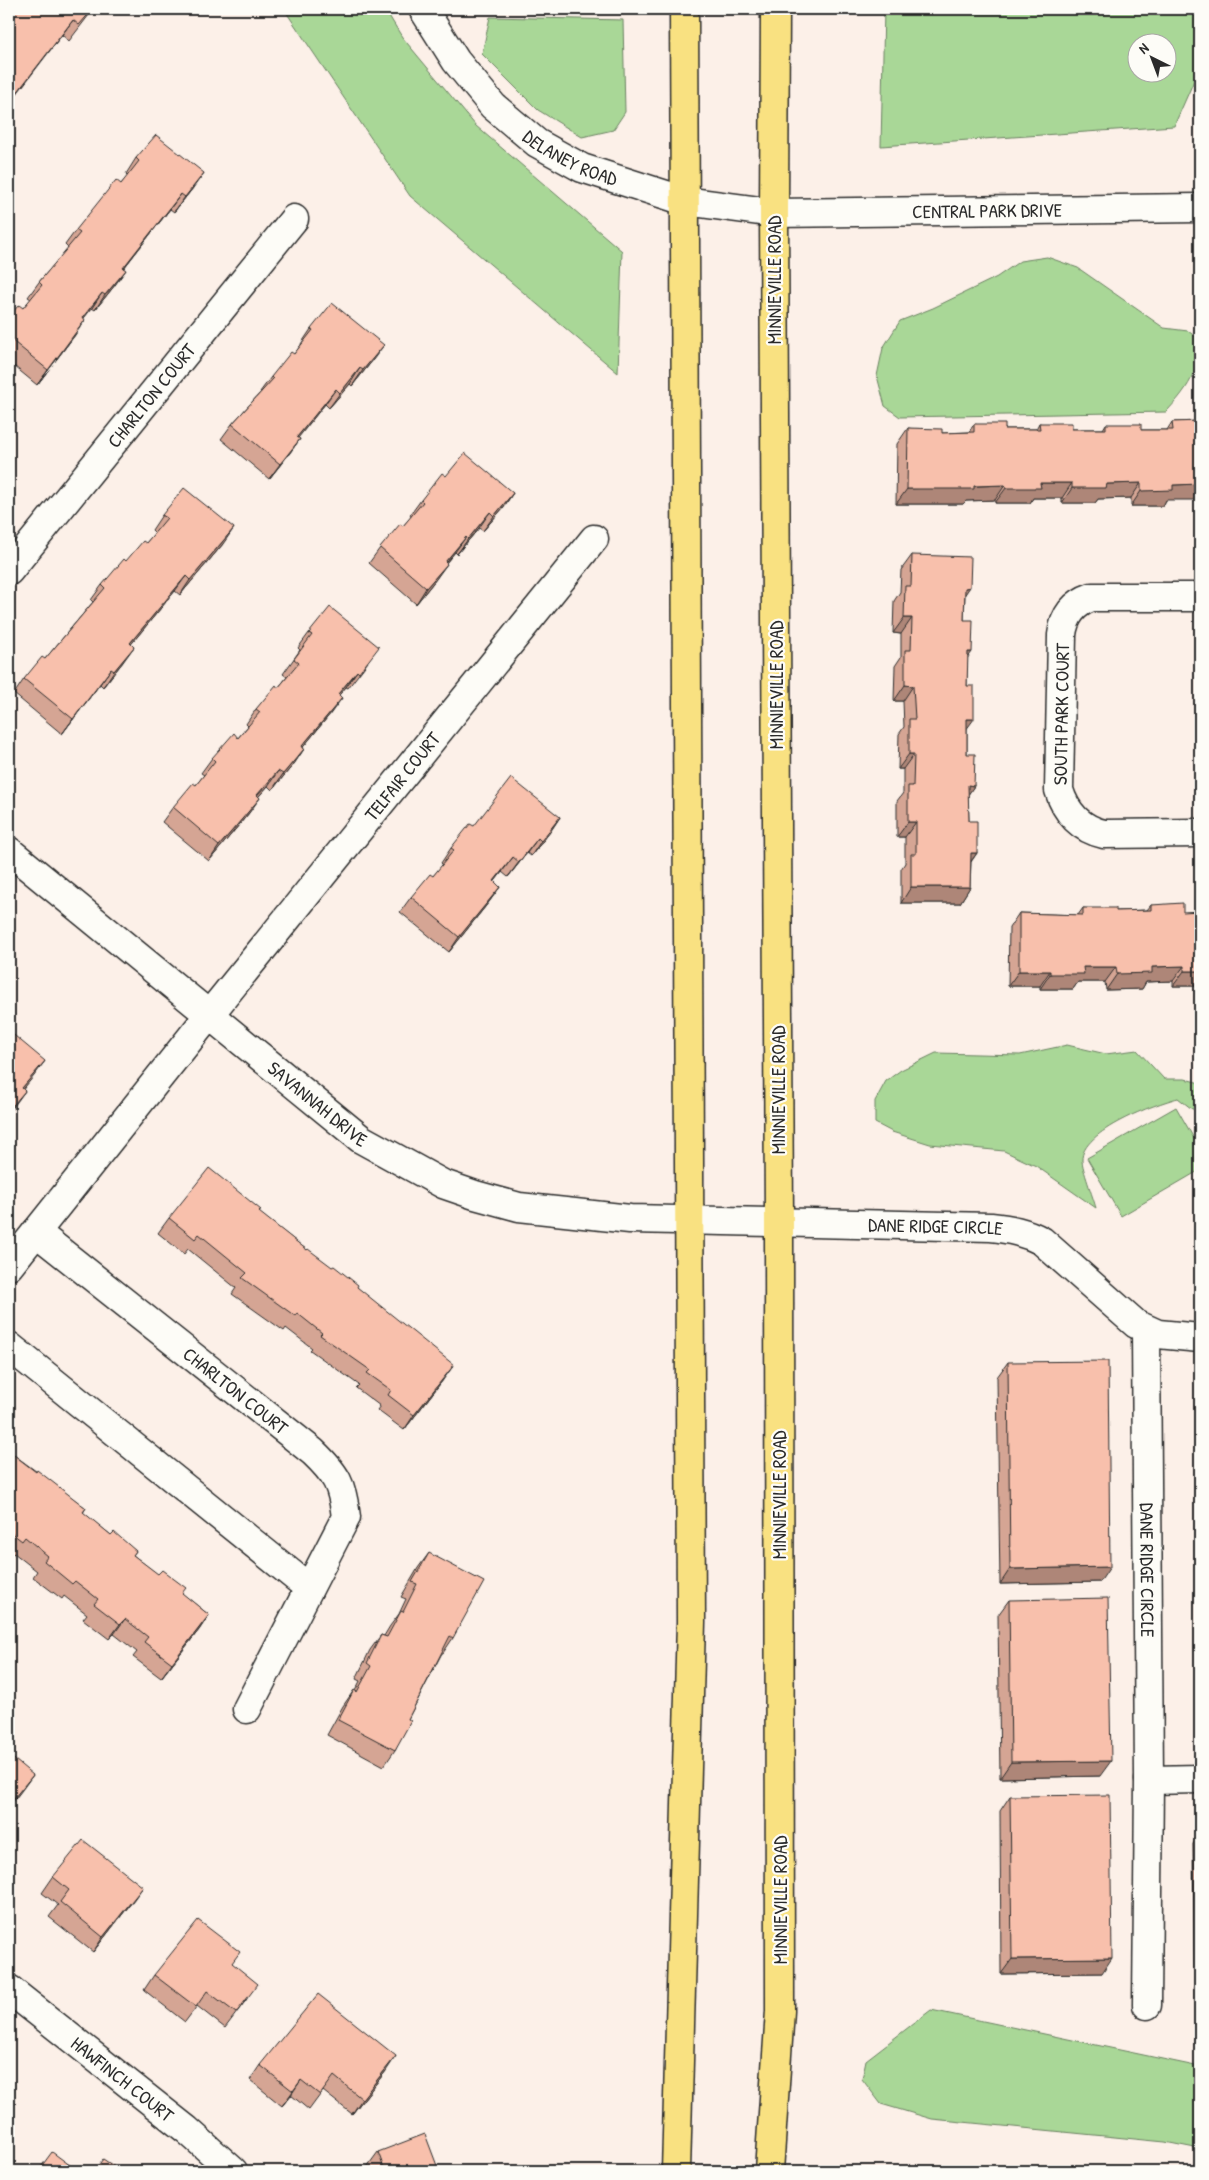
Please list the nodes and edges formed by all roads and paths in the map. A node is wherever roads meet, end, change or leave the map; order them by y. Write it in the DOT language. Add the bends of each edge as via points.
graph roads {
  1 [pos="423,9"];
  2 [pos="684,9"];
  3 [pos="775,9"];
  4 [pos="685,201"];
  5 [pos="1200,208"];
  6 [pos="774,213"];
  7 [pos="294,219"];
  8 [pos="594,539"];
  9 [pos="9,571"];
  10 [pos="1200,597"];
  11 [pos="1200,833"];
  12 [pos="9,851"];
  13 [pos="209,1014"];
  14 [pos="689,1220"];
  15 [pos="779,1223"];
  16 [pos="36,1232"];
  17 [pos="9,1266"];
  18 [pos="1146,1330"];
  19 [pos="1200,1338"];
  20 [pos="9,1346"];
  21 [pos="309,1588"];
  22 [pos="247,1709"];
  23 [pos="1200,1779"];
  24 [pos="1149,1780"];
  25 [pos="9,1989"];
  26 [pos="1147,2005"];
  27 [pos="233,2171"];
  28 [pos="676,2171"];
  29 [pos="769,2171"];
  1 -- 4 [label="street, DELANEY ROAD" via="456,61 493,106 537,143 582,168"];
  2 -- 4 [label="main road"];
  3 -- 6 [label="main road, MINNIEVILLE ROAD"];
  4 -- 6 [label="street, DELANEY ROAD"];
  4 -- 14 [label="main road"];
  5 -- 6 [label="street, CENTRAL PARK DRIVE"];
  6 -- 15 [label="main road, MINNIEVILLE ROAD"];
  7 -- 9 [label="street, CHARLTON COURT"];
  8 -- 13 [label="street, TELFAIR COURT"];
  10 -- 11 [label="street, SOUTH PARK COURT" via="1092,597 1070,611 1062,635 1059,790 1071,815 1093,832"];
  12 -- 13 [label="street, SAVANNAH DRIVE"];
  13 -- 14 [label="street, SAVANNAH DRIVE" via="361,1139 443,1184 519,1207 630,1219"];
  13 -- 16 [label="street"];
  14 -- 15 [label="street, DANE RIDGE CIRCLE"];
  14 -- 28 [label="main road" via="692,1622"];
  15 -- 18 [label="street, DANE RIDGE CIRCLE" via="991,1227 1027,1233 1054,1250"];
  15 -- 29 [label="main road, MINNIEVILLE ROAD" via="780,2011"];
  16 -- 17 [label="street"];
  16 -- 21 [label="street, CHARLTON COURT" via="332,1469 343,1492 346,1517"];
  18 -- 19 [label="street, DANE RIDGE CIRCLE"];
  18 -- 24 [label="street, DANE RIDGE CIRCLE"];
  20 -- 21 [label="street"];
  21 -- 22 [label="street, CHARLTON COURT"];
  23 -- 24 [label="street"];
  24 -- 26 [label="street, DANE RIDGE CIRCLE"];
  25 -- 27 [label="street, HAWFINCH COURT" via="187,2130"];
}
